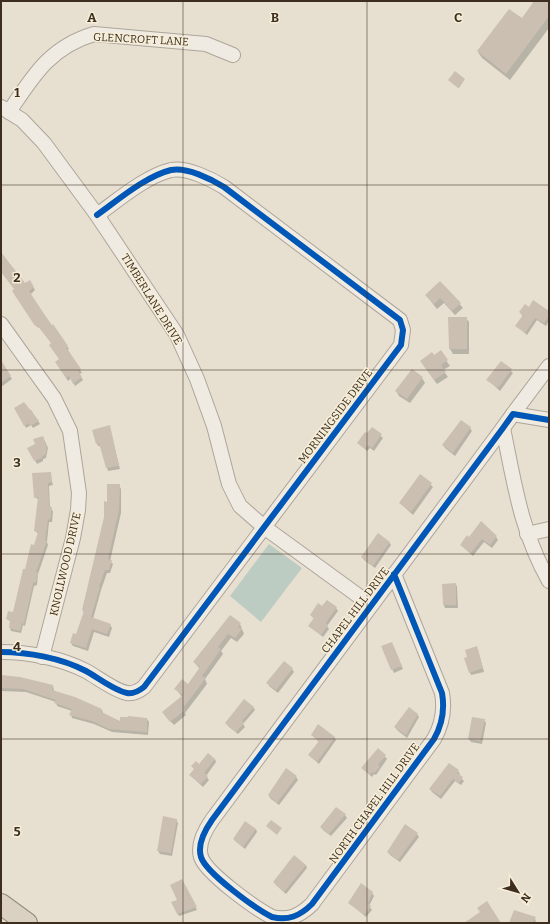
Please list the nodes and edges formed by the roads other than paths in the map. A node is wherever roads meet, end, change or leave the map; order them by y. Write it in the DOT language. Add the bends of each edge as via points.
graph roads {
  1 [pos="232,55"];
  2 [pos="5,110"];
  3 [pos="97,214"];
  4 [pos="3,332"];
  5 [pos="549,366"];
  6 [pos="513,414"];
  7 [pos="549,420"];
  8 [pos="503,428"];
  9 [pos="264,527"];
  10 [pos="549,529"];
  11 [pos="528,534"];
  12 [pos="394,574"];
  13 [pos="549,581"];
  14 [pos="371,605"];
  15 [pos="1,652"];
  16 [pos="42,657"];
  17 [pos="200,852"];
  18 [pos="1,904"];
  19 [pos="27,923"];
  1 -- 2 [label="street, GLENCROFT LANE" via="206,44 94,34 77,39 47,60"];
  2 -- 3 [label="street, TIMBERLANE DRIVE" via="22,120 44,142"];
  3 -- 9 [label="street, TIMBERLANE DRIVE" via="177,335 197,379 211,419 233,495 250,516"];
  3 -- 9 [label="street, MORNINGSIDE DRIVE" via="152,177 173,170 201,175 224,187 400,320 403,330 401,345"];
  4 -- 16 [label="street, KNOLLWOOD DRIVE" via="54,398 70,431 79,493 73,538"];
  5 -- 6 [label="street, CHAPEL HILL DRIVE"];
  6 -- 7 [label="street"];
  6 -- 8 [label="street, CHAPEL HILL DRIVE"];
  8 -- 11 [label="street"];
  8 -- 12 [label="street, CHAPEL HILL DRIVE"];
  9 -- 14 [label="street, TIMBERLANE DRIVE"];
  9 -- 16 [label="street, MORNINGSIDE DRIVE" via="152,680 140,691 126,693 84,670"];
  10 -- 11 [label="street"];
  11 -- 13 [label="street" via="536,557"];
  12 -- 14 [label="street, CHAPEL HILL DRIVE"];
  12 -- 17 [label="street, NORTH CHAPEL HILL DRIVE" via="442,694 442,717 434,740 312,904 300,915 278,919 265,914 214,875 204,864"];
  14 -- 17 [label="street, CHAPEL HILL DRIVE" via="212,820 203,834"];
  15 -- 16 [label="street, MORNINGSIDE DRIVE"];
  18 -- 19 [label="highway"];
}
